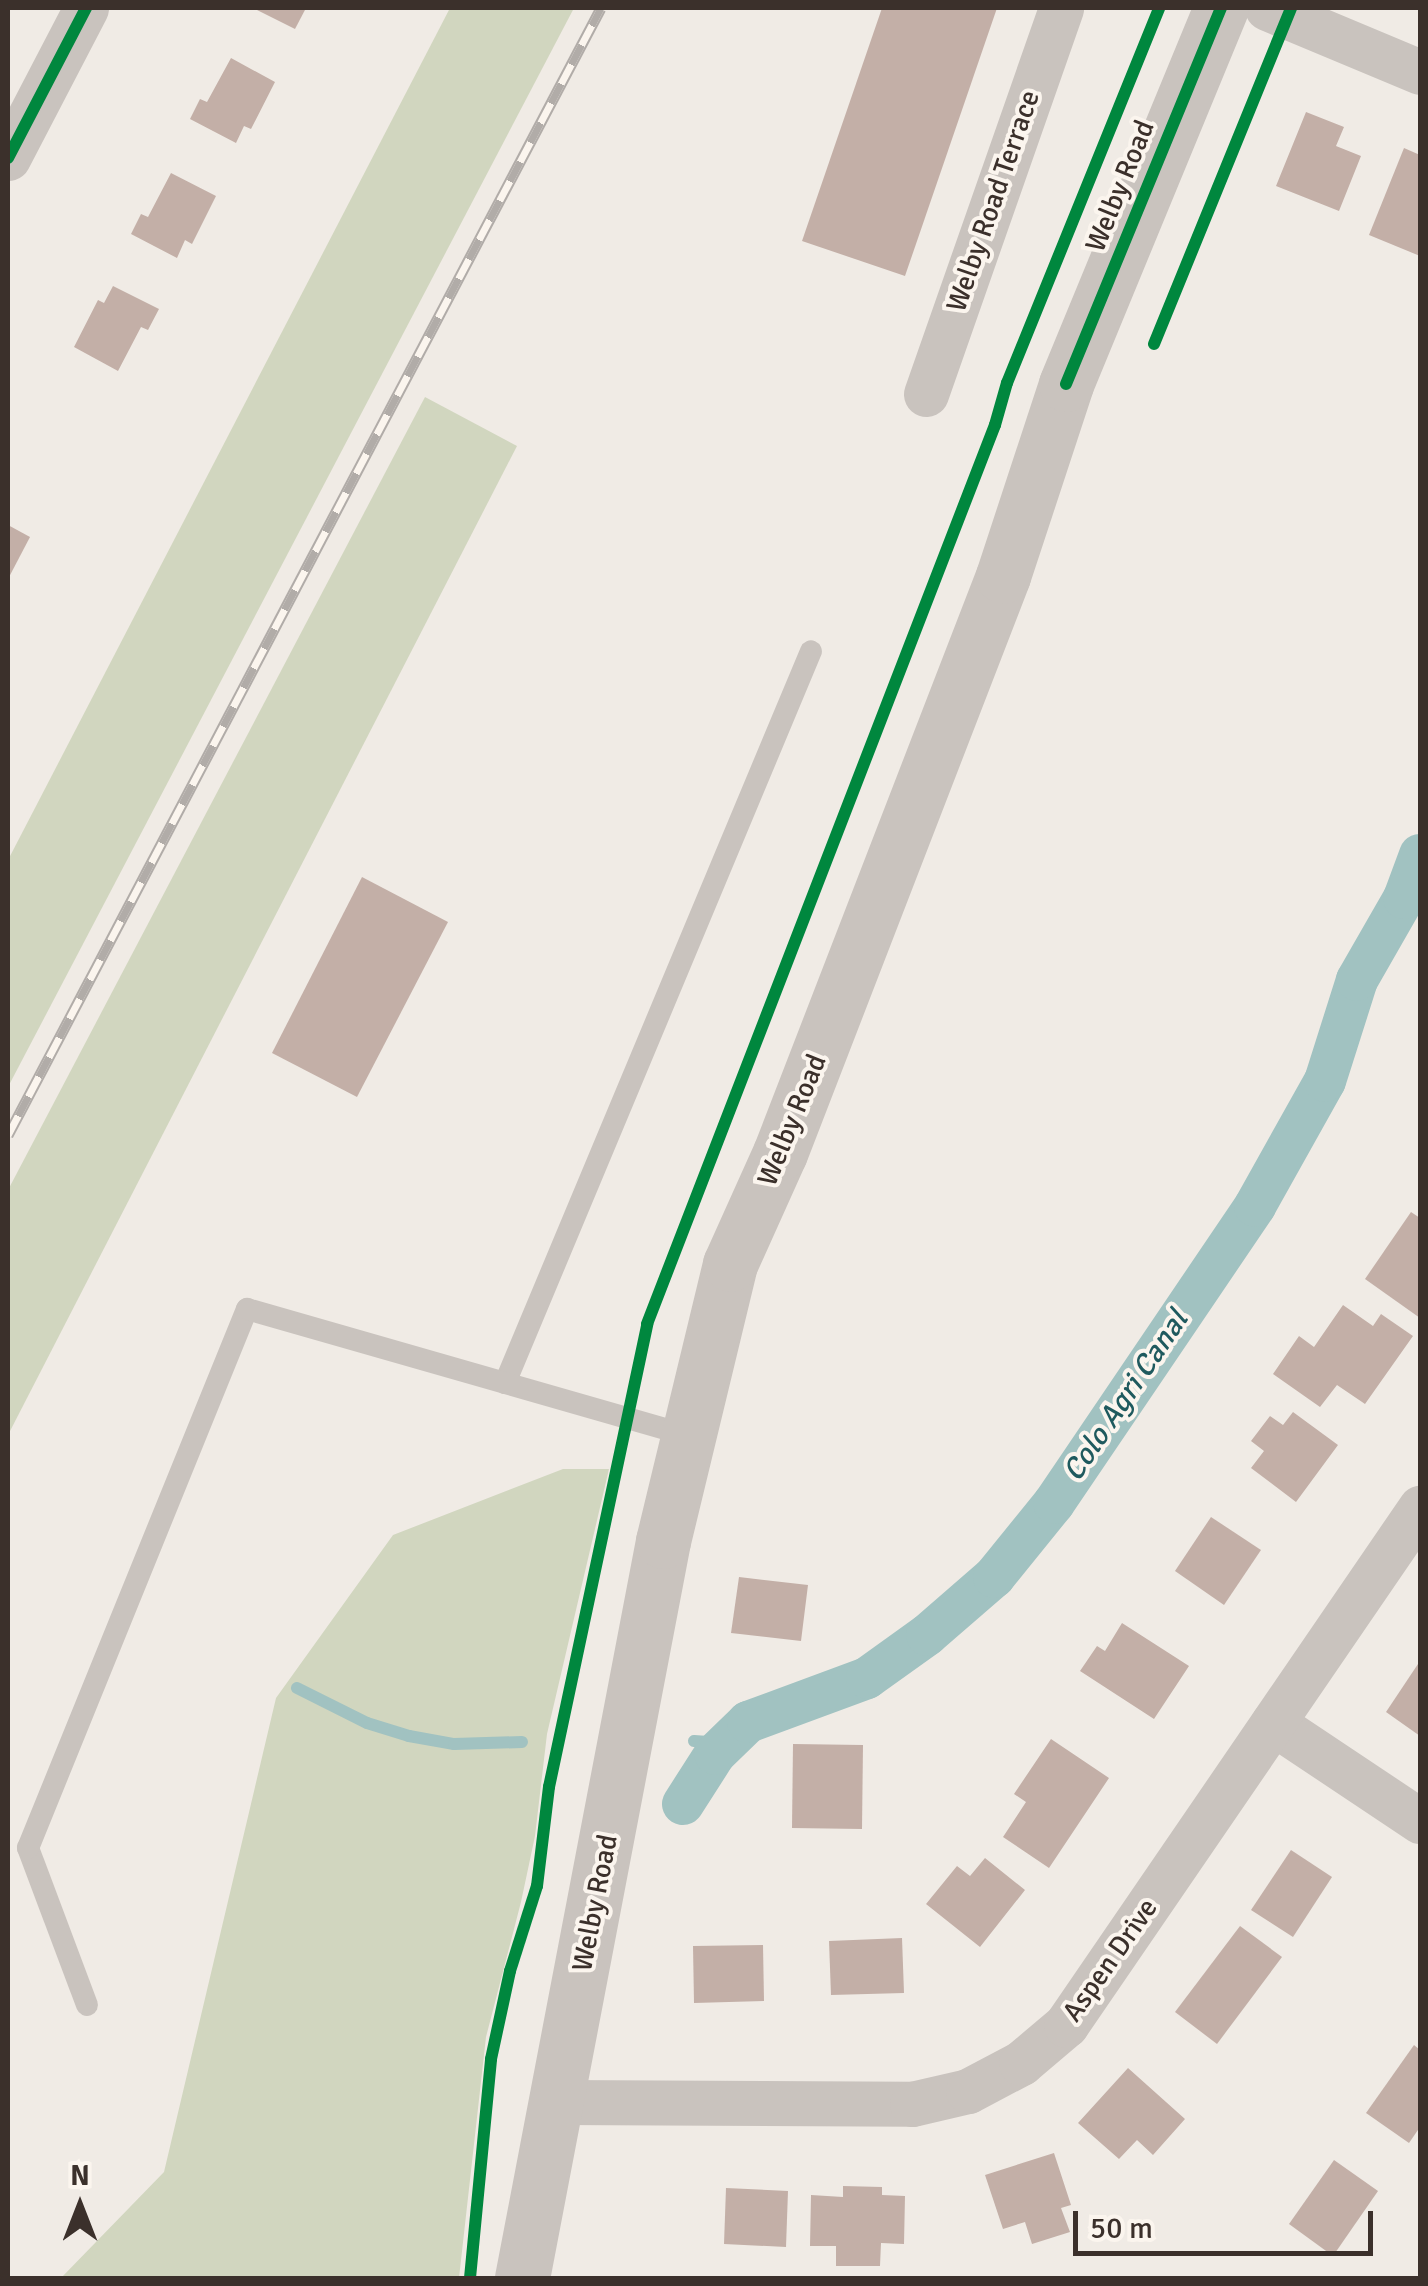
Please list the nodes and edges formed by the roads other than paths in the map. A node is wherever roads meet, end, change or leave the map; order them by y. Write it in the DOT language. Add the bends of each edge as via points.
graph roads {
  1 [pos="86,8"];
  2 [pos="1061,8"];
  3 [pos="1221,8"];
  4 [pos="1267,8"];
  5 [pos="1420,72"];
  6 [pos="8,158"];
  7 [pos="926,394"];
  8 [pos="811,651"];
  9 [pos="504,1383"];
  10 [pos="686,1435"];
  11 [pos="1420,1508"];
  12 [pos="1273,1723"];
  13 [pos="1420,1822"];
  14 [pos="88,2006"];
  15 [pos="558,2102"];
  16 [pos="522,2278"];
  1 -- 6 [label="street"];
  2 -- 7 [label="street, Welby Road Terrace"];
  3 -- 10 [label="street, Welby Road" via="1066,384 1003,576 780,1153 730,1264"];
  4 -- 5 [label="street"];
  8 -- 9 [label="lane"];
  9 -- 10 [label="lane"];
  9 -- 14 [label="lane" via="248,1309 28,1848"];
  10 -- 15 [label="street, Welby Road"];
  11 -- 12 [label="street, Aspen Drive"];
  12 -- 13 [label="street"];
  12 -- 15 [label="street, Aspen Drive" via="1066,2025 1021,2063 968,2091 912,2104"];
  15 -- 16 [label="street, Welby Road"];
}
